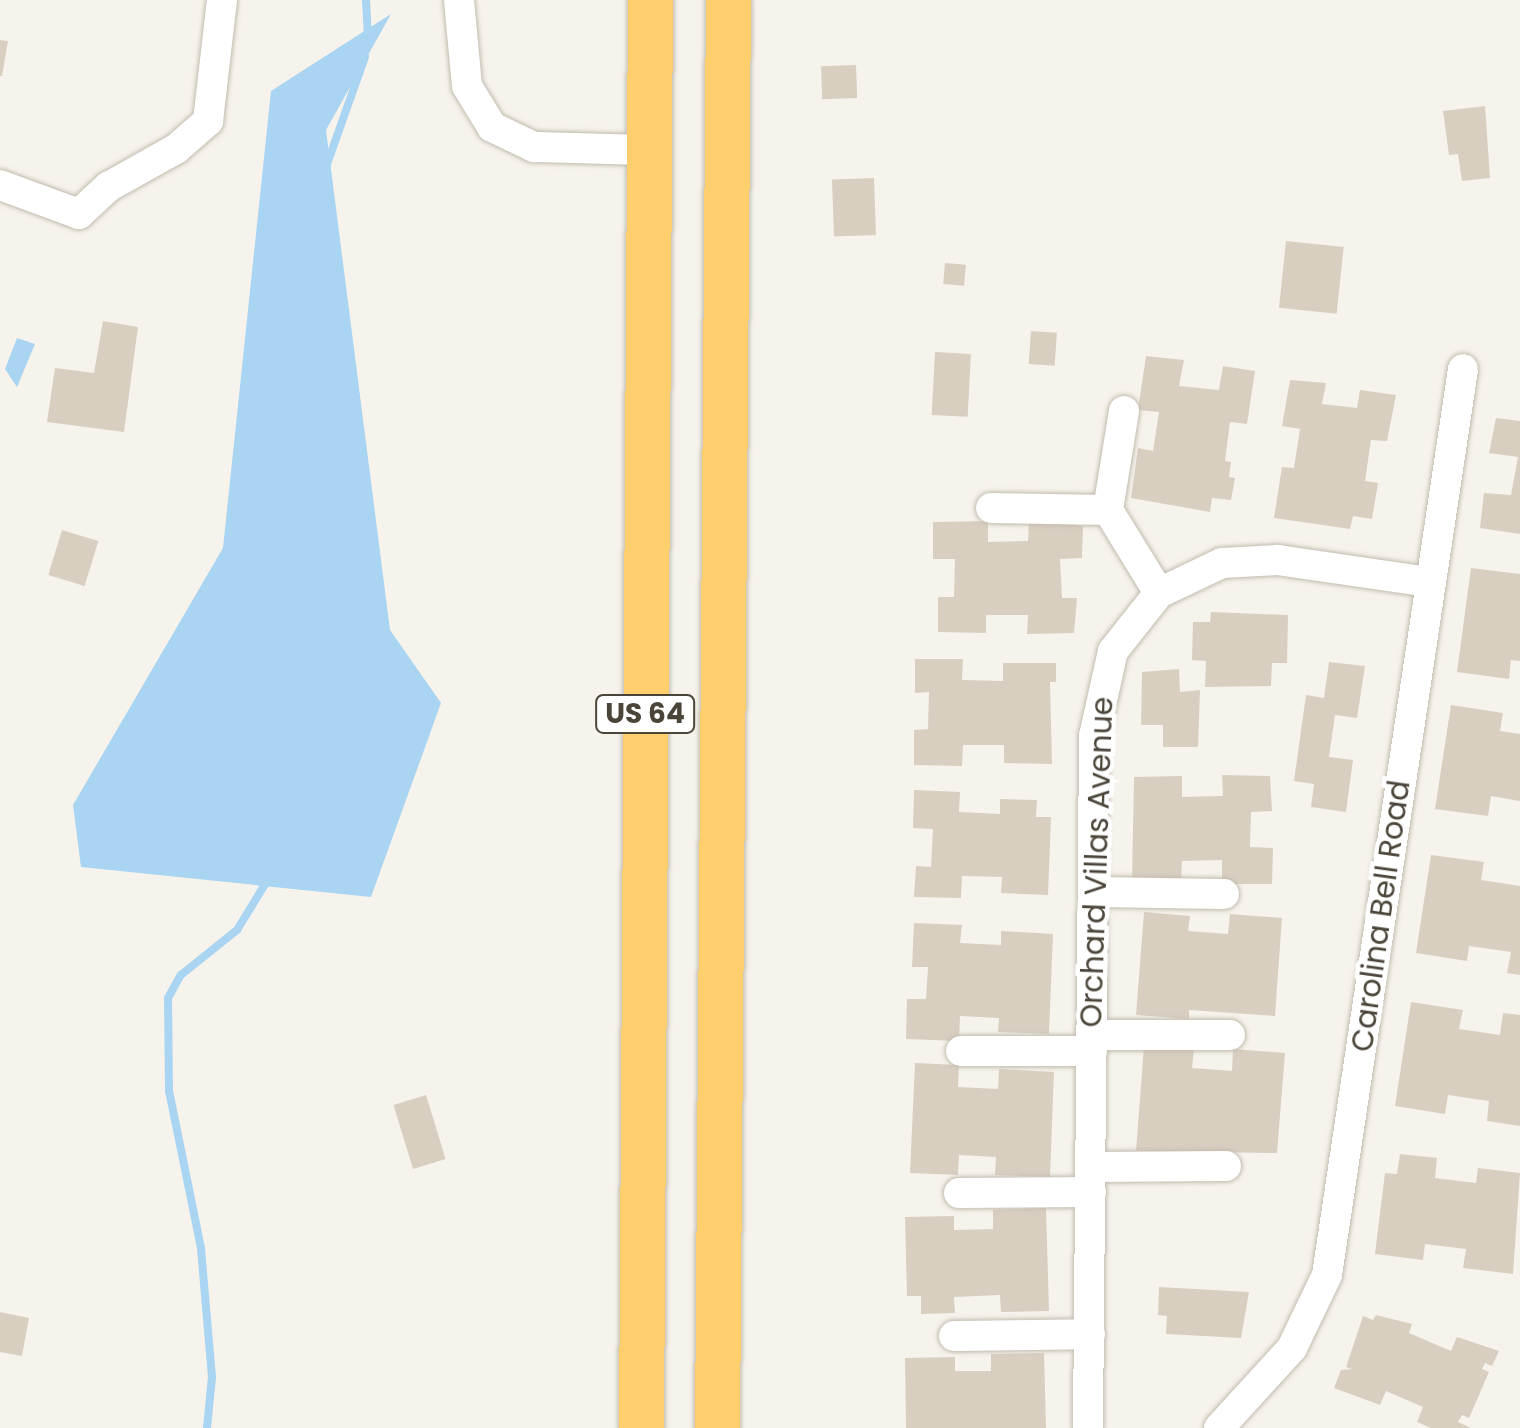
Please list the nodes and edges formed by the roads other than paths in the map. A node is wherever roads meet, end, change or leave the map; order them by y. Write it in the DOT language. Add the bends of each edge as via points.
graph roads {
  1 [pos="222,0"];
  2 [pos="459,0"];
  3 [pos="650,0"];
  4 [pos="728,0"];
  5 [pos="649,150"];
  6 [pos="0,185"];
  7 [pos="1463,369"];
  8 [pos="1124,411"];
  9 [pos="991,508"];
  10 [pos="1108,510"];
  11 [pos="1429,582"];
  12 [pos="1159,593"];
  13 [pos="1095,892"];
  14 [pos="1224,894"];
  15 [pos="1230,1035"];
  16 [pos="1092,1043"];
  17 [pos="961,1051"];
  18 [pos="1226,1166"];
  19 [pos="1091,1179"];
  20 [pos="959,1194"];
  21 [pos="718,1234"];
  22 [pos="1090,1334"];
  23 [pos="954,1336"];
  24 [pos="641,1428"];
  25 [pos="717,1428"];
  26 [pos="736,1428"];
  27 [pos="1088,1428"];
  28 [pos="1219,1428"];
  1 -- 6 [label="street" via="208,121 176,149 108,187 79,214"];
  2 -- 5 [label="street" via="467,86 492,127 534,147"];
  3 -- 5 [label="highway, US 64"];
  4 -- 21 [label="highway, US 64"];
  5 -- 24 [label="highway, US 64"];
  7 -- 11 [label="street, Carolina Bell Road"];
  8 -- 10 [label="street"];
  9 -- 10 [label="street"];
  10 -- 12 [label="street"];
  11 -- 12 [label="street, Orchard Villas Avenue" via="1248,560 1201,570"];
  11 -- 28 [label="street, Carolina Bell Road" via="1327,1275 1292,1348"];
  12 -- 13 [label="street, Orchard Villas Avenue" via="1128,625 1103,676 1094,736"];
  13 -- 14 [label="street"];
  13 -- 16 [label="street, Orchard Villas Avenue"];
  15 -- 16 [label="street"];
  16 -- 17 [label="street"];
  16 -- 19 [label="street, Orchard Villas Avenue"];
  18 -- 19 [label="street"];
  19 -- 20 [label="street"];
  19 -- 22 [label="street, Orchard Villas Avenue"];
  21 -- 25 [label="highway, US 64"];
  21 -- 26 [label="highway"];
  22 -- 23 [label="street"];
  22 -- 27 [label="street, Orchard Villas Avenue"];
}
